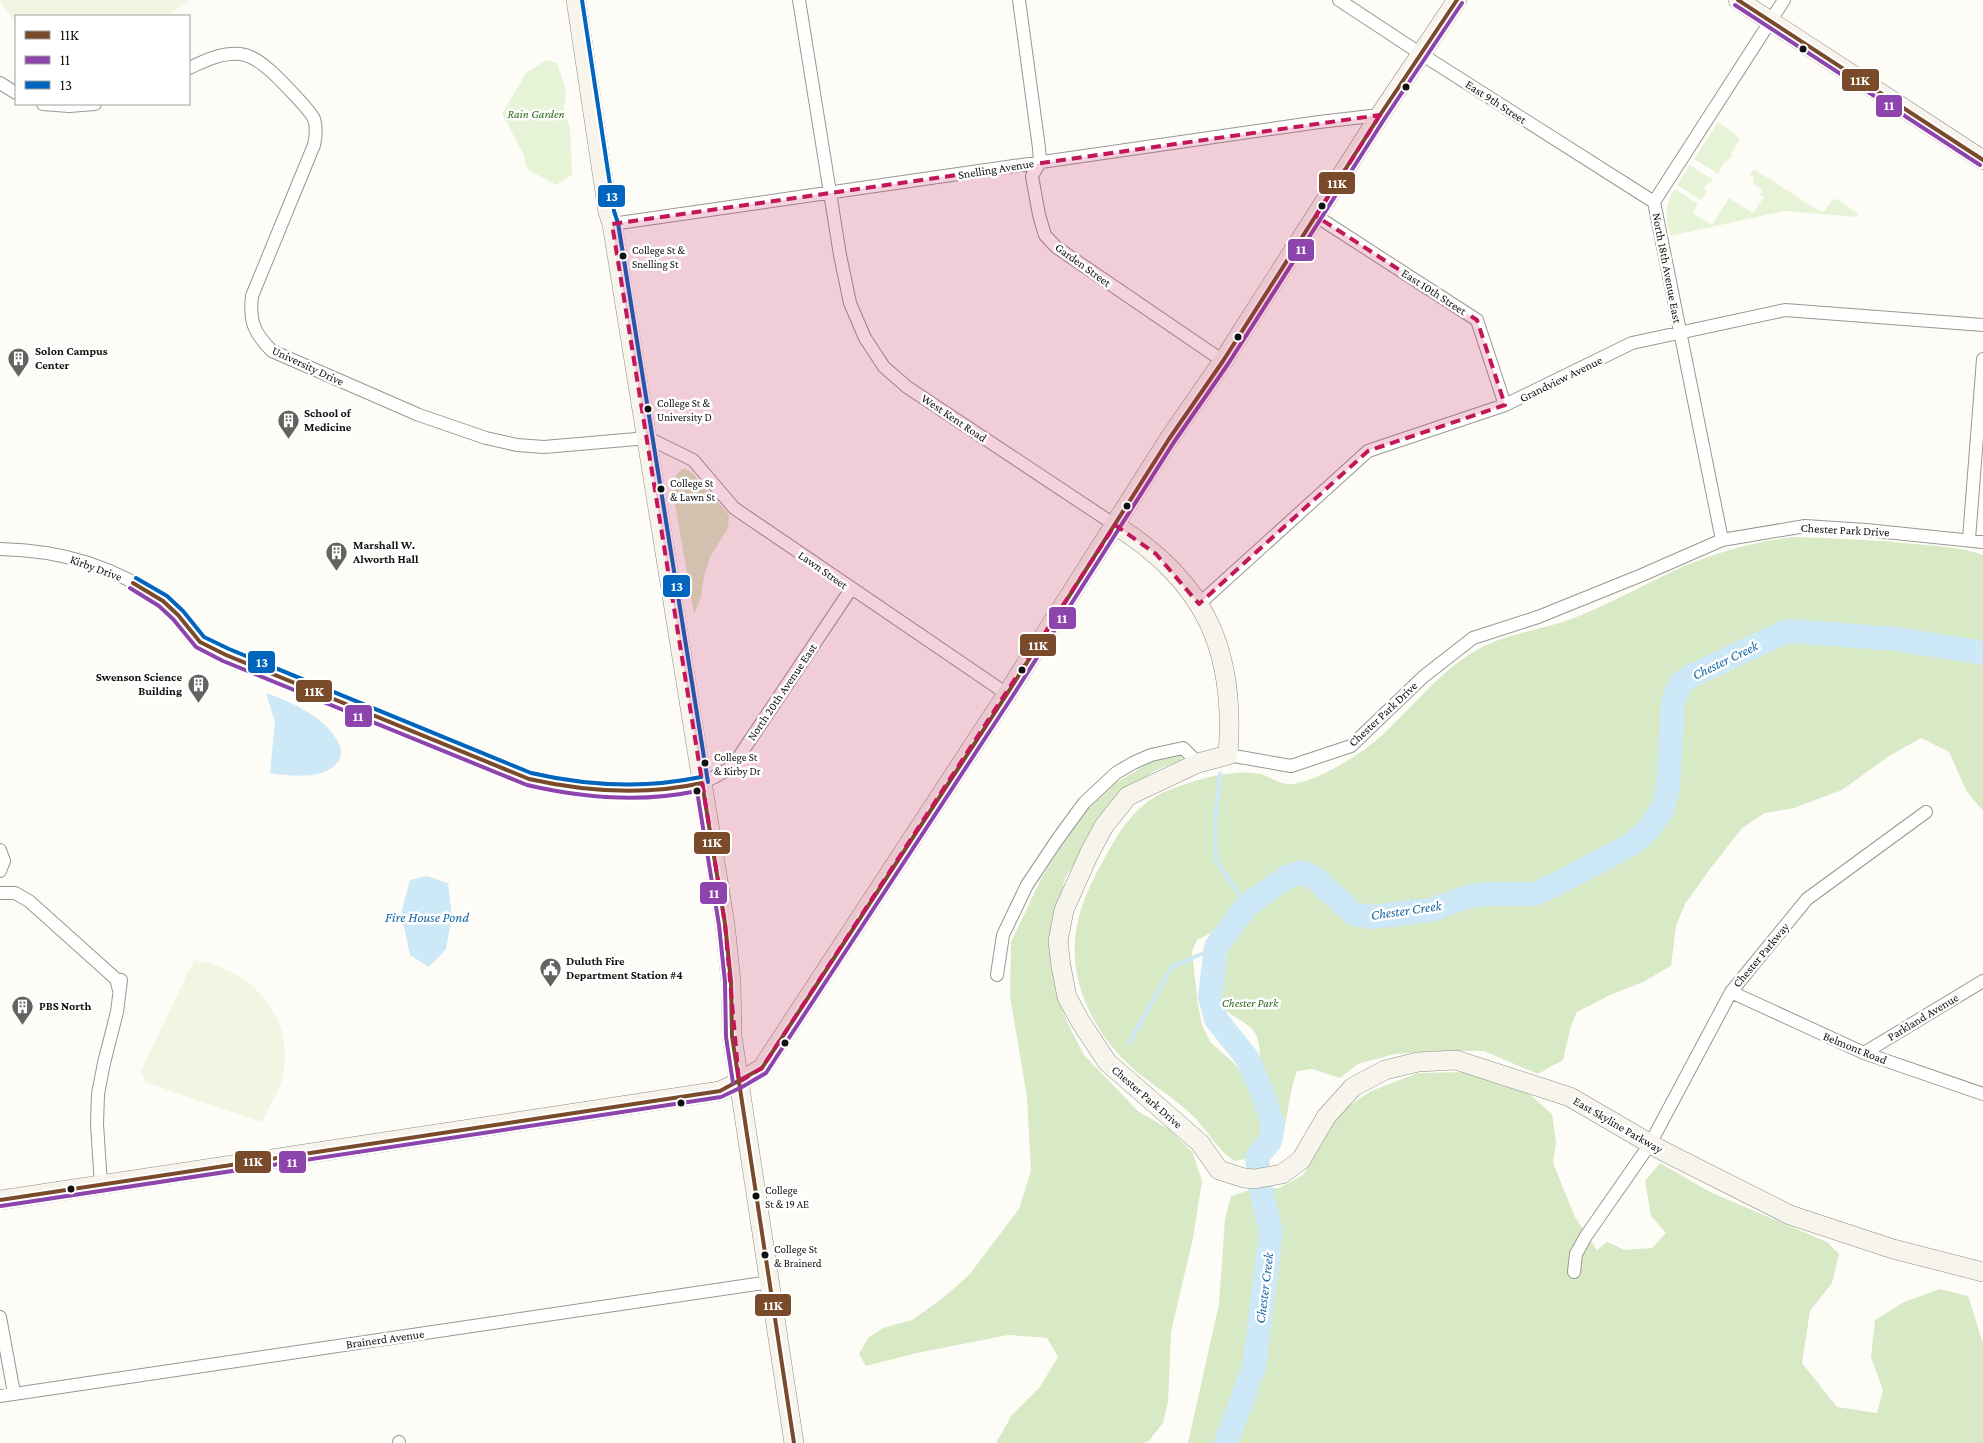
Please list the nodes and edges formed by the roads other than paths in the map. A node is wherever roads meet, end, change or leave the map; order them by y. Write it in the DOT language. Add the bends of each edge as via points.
graph roads {
  1 [pos="576,0"];
  2 [pos="799,0"];
  3 [pos="1019,0"];
  4 [pos="1339,0"];
  5 [pos="1457,0"];
  6 [pos="1738,0"];
  7 [pos="1784,0"];
  8 [pos="1770,21"];
  9 [pos="1421,54"];
  10 [pos="190,68"];
  11 [pos="0,83"];
  12 [pos="15,93"];
  13 [pos="56,105"];
  14 [pos="82,105"];
  15 [pos="1380,115"];
  16 [pos="1983,160"];
  17 [pos="1040,162"];
  18 [pos="830,192"];
  19 [pos="1654,202"];
  20 [pos="1316,216"];
  21 [pos="612,224"];
  22 [pos="1983,324"];
  23 [pos="1680,332"];
  24 [pos="1983,359"];
  25 [pos="1223,361"];
  26 [pos="1506,405"];
  27 [pos="648,438"];
  28 [pos="1115,525"];
  29 [pos="1969,539"];
  30 [pos="1722,540"];
  31 [pos="1983,542"];
  32 [pos="0,549"];
  33 [pos="851,589"];
  34 [pos="1199,604"];
  35 [pos="226,655"];
  36 [pos="265,672"];
  37 [pos="1007,694"];
  38 [pos="1228,755"];
  39 [pos="1198,763"];
  40 [pos="702,783"];
  41 [pos="1926,812"];
  42 [pos="0,850"];
  43 [pos="0,871"];
  44 [pos="0,892"];
  45 [pos="997,975"];
  46 [pos="1983,981"];
  47 [pos="1731,992"];
  48 [pos="1864,1053"];
  49 [pos="739,1082"];
  50 [pos="1983,1094"];
  51 [pos="1650,1144"];
  52 [pos="1225,1172"];
  53 [pos="101,1185"];
  54 [pos="0,1200"];
  55 [pos="1574,1272"];
  56 [pos="1983,1272"];
  57 [pos="770,1282"];
  58 [pos="0,1317"];
  59 [pos="14,1393"];
  60 [pos="0,1396"];
  61 [pos="794,1443"];
  1 -- 21 [label="street"];
  2 -- 18 [label="street, West Kent Road"];
  3 -- 17 [label="street, Garden Street"];
  4 -- 9 [label="street, East 9th Street"];
  5 -- 9 [label="street"];
  6 -- 8 [label="street"];
  7 -- 8 [label="street, North 18th Avenue East"];
  8 -- 16 [label="street"];
  8 -- 19 [label="street, North 18th Avenue East"];
  9 -- 15 [label="street"];
  9 -- 19 [label="street, East 9th Street"];
  10 -- 27 [label="street, University Drive" via="228,54 252,57 268,68 308,109 315,123 314,145 252,296 250,310 254,328 260,340 272,351 419,415 516,445 544,447"];
  11 -- 12 [label="street"];
  13 -- 14 [label="street"];
  15 -- 17 [label="street, Snelling Avenue"];
  15 -- 20 [label="street"];
  17 -- 18 [label="street, Snelling Avenue"];
  17 -- 25 [label="street, Garden Street" via="1032,176 1044,235 1070,257"];
  18 -- 21 [label="street, Snelling Avenue"];
  18 -- 28 [label="street, West Kent Road" via="850,302 865,338 884,367 907,387"];
  19 -- 23 [label="street, North 18th Avenue East"];
  20 -- 25 [label="street"];
  20 -- 26 [label="street, East 10th Street" via="1477,320"];
  21 -- 27 [label="street"];
  22 -- 23 [label="street, Grandview Avenue" via="1785,310"];
  23 -- 26 [label="street, Grandview Avenue" via="1632,344"];
  23 -- 30 [label="street, North 18th Avenue East"];
  24 -- 29 [label="street"];
  25 -- 28 [label="street"];
  26 -- 34 [label="street, Grandview Avenue" via="1368,451"];
  27 -- 33 [label="street, Lawn Street" via="693,460 734,508"];
  27 -- 40 [label="street"];
  28 -- 34 [label="street, West Kent Road" via="1169,566"];
  28 -- 37 [label="street"];
  29 -- 30 [label="street, Chester Park Drive" via="1805,526"];
  29 -- 31 [label="street, Chester Park Drive"];
  30 -- 38 [label="street, Chester Park Drive" via="1538,617 1473,638 1423,677 1351,746 1291,766"];
  32 -- 35 [label="street, Kirby Drive" via="50,553 119,575 163,601 200,642"];
  33 -- 37 [label="street, Lawn Street"];
  33 -- 40 [label="street, North 20th Avenue East" via="732,767"];
  34 -- 38 [label="street, West Kent Road" via="1211,628 1227,678"];
  36 -- 40 [label="street" via="529,779 561,787 639,791 685,788"];
  37 -- 49 [label="street" via="762,1068"];
  38 -- 39 [label="street, Chester Park Drive"];
  39 -- 45 [label="street" via="1182,748 1151,755 1116,773 1084,803 1027,885 1003,935"];
  39 -- 52 [label="street, Chester Park Drive" via="1128,796 1104,826 1064,910 1058,941 1067,997 1107,1062 1200,1143 1219,1170"];
  40 -- 49 [label="street" via="725,924 732,1036"];
  41 -- 47 [label="street, Chester Parkway" via="1807,899"];
  42 -- 43 [label="street" via="4,861"];
  44 -- 53 [label="street" via="15,893 29,902 120,985 98,1094"];
  46 -- 48 [label="street, Parkland Avenue"];
  47 -- 48 [label="street, Belmont Road"];
  47 -- 51 [label="street, Chester Parkway"];
  48 -- 50 [label="street, Belmont Road"];
  49 -- 53 [label="street" via="720,1091"];
  49 -- 57 [label="street"];
  51 -- 52 [label="street, East Skyline Parkway" via="1570,1097 1456,1060 1418,1062 1385,1070 1353,1087 1326,1117 1301,1160 1282,1174 1254,1179"];
  51 -- 55 [label="street, Chester Parkway" via="1586,1236 1576,1254"];
  51 -- 56 [label="street, East Skyline Parkway" via="1790,1215 1893,1249"];
  53 -- 54 [label="street"];
  57 -- 59 [label="street, Brainerd Avenue"];
  57 -- 61 [label="street"];
  58 -- 59 [label="street"];
  59 -- 60 [label="street, Brainerd Avenue"];
}
